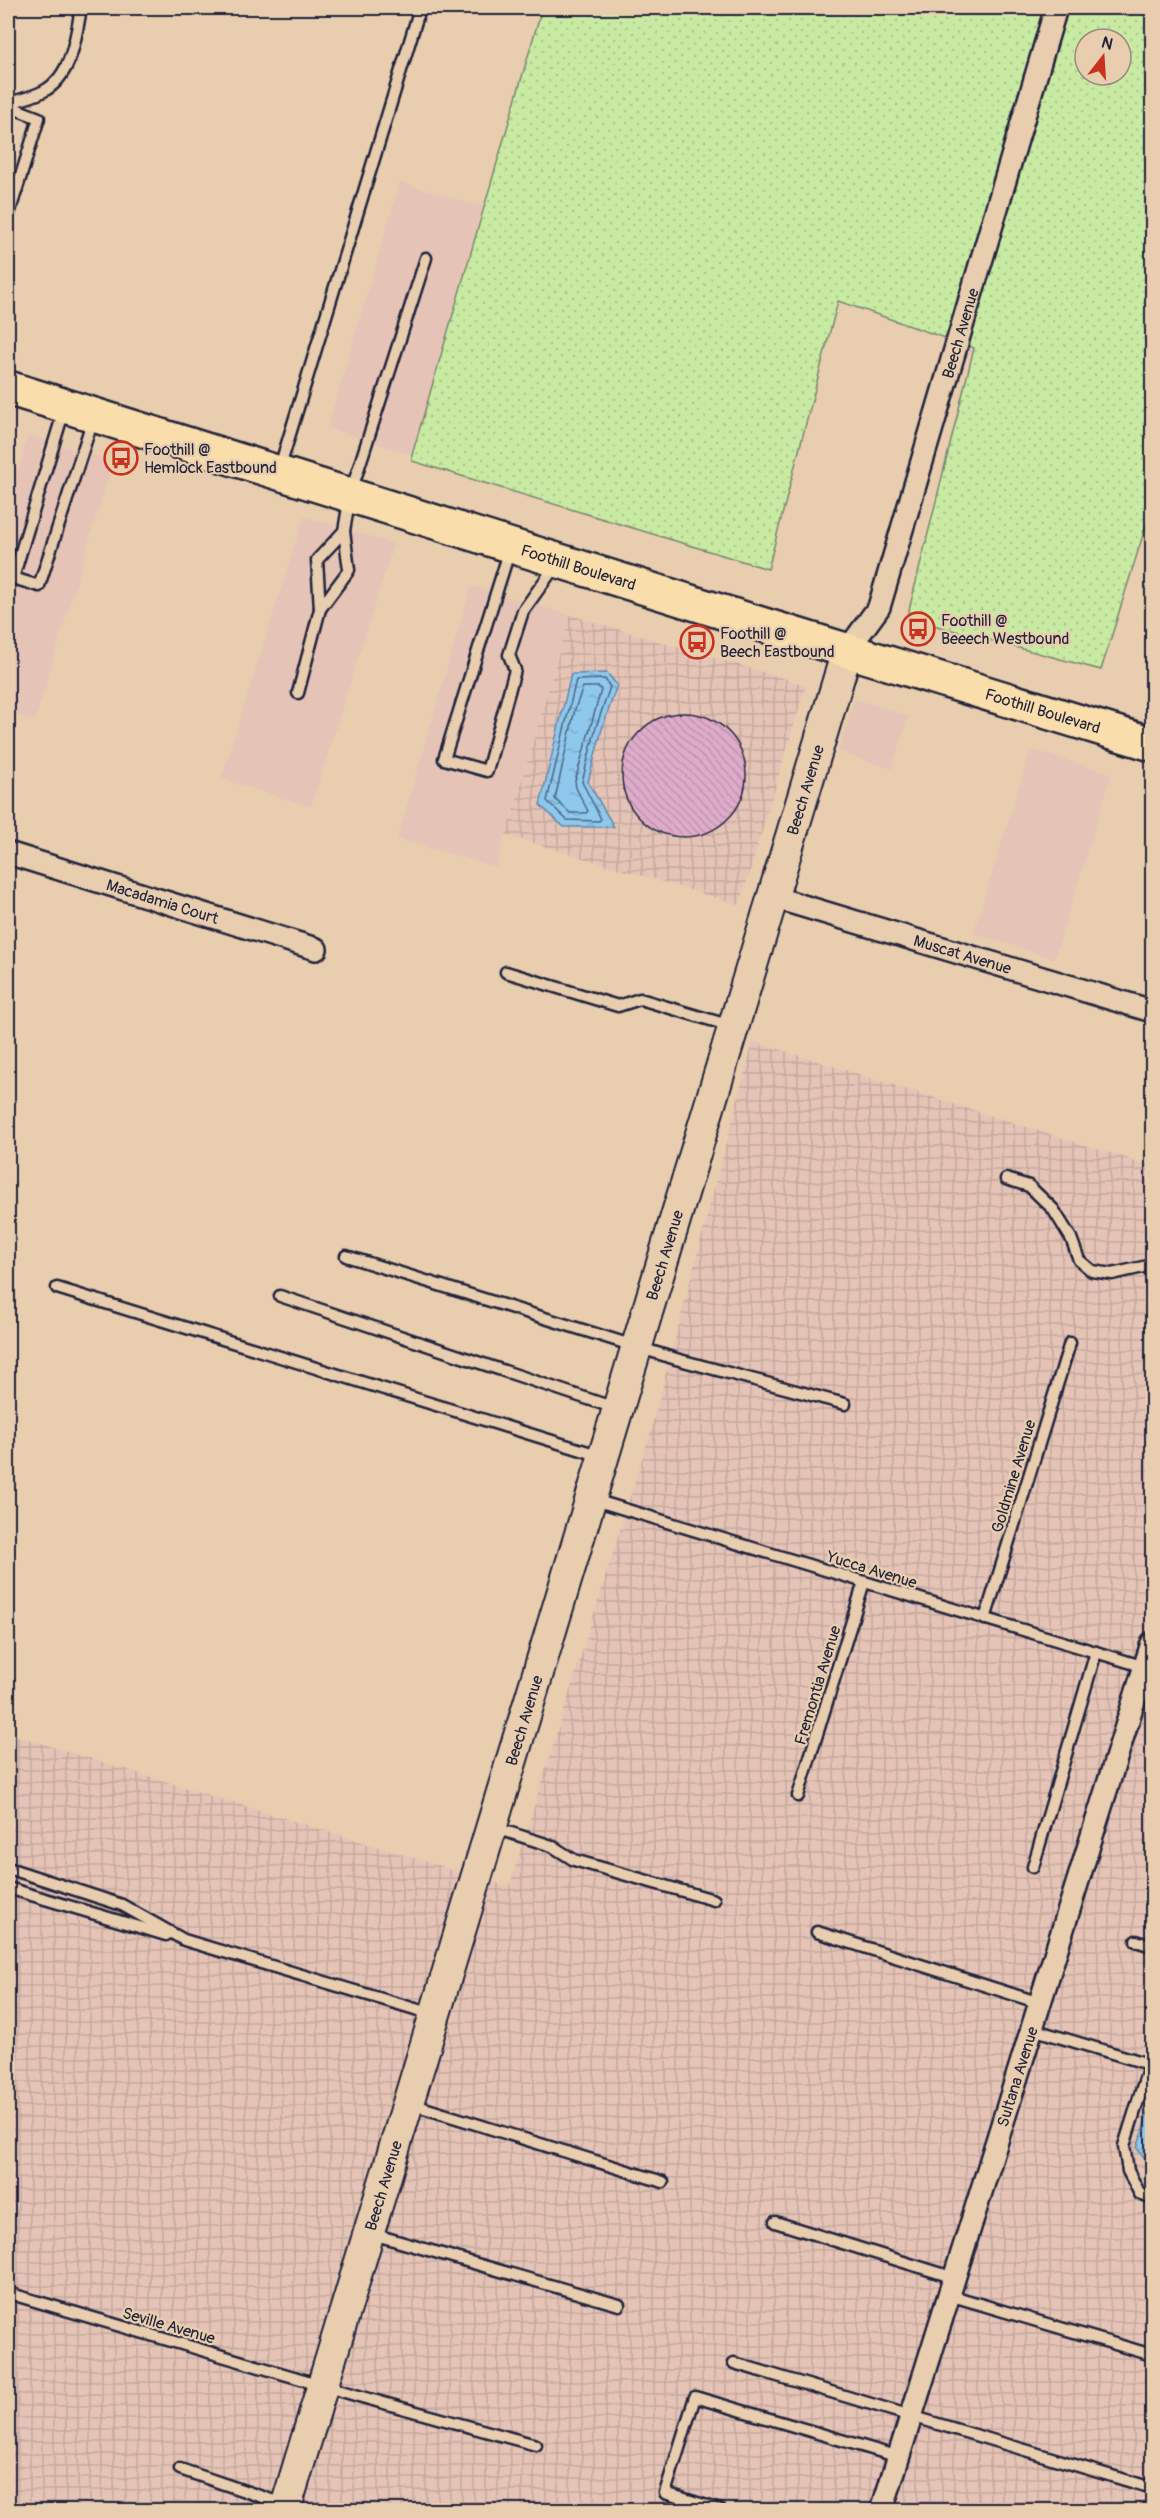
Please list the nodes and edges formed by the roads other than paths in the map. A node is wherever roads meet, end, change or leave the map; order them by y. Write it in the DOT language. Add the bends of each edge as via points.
graph roads {
  1 [pos="81,8"];
  2 [pos="420,8"];
  3 [pos="1056,8"];
  4 [pos="8,105"];
  5 [pos="8,217"];
  6 [pos="426,258"];
  7 [pos="8,388"];
  8 [pos="80,412"];
  9 [pos="278,473"];
  10 [pos="350,495"];
  11 [pos="344,531"];
  12 [pos="511,546"];
  13 [pos="559,561"];
  14 [pos="320,609"];
  15 [pos="847,651"];
  16 [pos="298,693"];
  17 [pos="1152,744"];
  18 [pos="8,853"];
  19 [pos="773,897"];
  20 [pos="316,949"];
  21 [pos="506,972"];
  22 [pos="1152,1011"];
  23 [pos="734,1027"];
  24 [pos="1006,1179"];
  25 [pos="346,1256"];
  26 [pos="1152,1265"];
  27 [pos="57,1288"];
  28 [pos="279,1296"];
  29 [pos="1070,1343"];
  30 [pos="637,1346"];
  31 [pos="845,1404"];
  32 [pos="618,1409"];
  33 [pos="604,1457"];
  34 [pos="591,1499"];
  35 [pos="864,1582"];
  36 [pos="985,1619"];
  37 [pos="1152,1643"];
  38 [pos="1096,1652"];
  39 [pos="1145,1667"];
  40 [pos="798,1796"];
  41 [pos="492,1827"];
  42 [pos="1033,1867"];
  43 [pos="8,1868"];
  44 [pos="8,1888"];
  45 [pos="714,1900"];
  46 [pos="817,1932"];
  47 [pos="184,1940"];
  48 [pos="1136,1941"];
  49 [pos="1152,1946"];
  50 [pos="1040,2003"];
  51 [pos="435,2015"];
  52 [pos="1032,2029"];
  53 [pos="1152,2061"];
  54 [pos="408,2103"];
  55 [pos="663,2182"];
  56 [pos="1152,2199"];
  57 [pos="775,2222"];
  58 [pos="369,2233"];
  59 [pos="952,2287"];
  60 [pos="8,2293"];
  61 [pos="619,2304"];
  62 [pos="1152,2355"];
  63 [pos="734,2363"];
  64 [pos="323,2385"];
  65 [pos="912,2416"];
  66 [pos="536,2445"];
  67 [pos="899,2457"];
  68 [pos="180,2469"];
  69 [pos="1152,2488"];
  70 [pos="286,2508"];
  71 [pos="720,2511"];
  72 [pos="882,2511"];
  1 -- 4 [label="lane" via="72,51 61,78 43,92"];
  2 -- 9 [label="lane"];
  3 -- 15 [label="street, Beech Avenue" via="879,607"];
  4 -- 5 [label="lane" via="39,118"];
  6 -- 10 [label="lane"];
  7 -- 8 [label="main road, Foothill Boulevard"];
  8 -- 8 [label="lane" via="39,586 13,578"];
  8 -- 9 [label="main road, Foothill Boulevard"];
  9 -- 10 [label="main road, Foothill Boulevard"];
  10 -- 11 [label="lane"];
  10 -- 12 [label="main road, Foothill Boulevard"];
  11 -- 14 [label="lane" via="349,570"];
  11 -- 14 [label="lane" via="317,560"];
  12 -- 13 [label="main road, Foothill Boulevard"];
  12 -- 13 [label="lane" via="444,759 487,771 515,670 508,655 523,611"];
  13 -- 15 [label="main road, Foothill Boulevard"];
  14 -- 16 [label="lane"];
  15 -- 17 [label="main road, Foothill Boulevard"];
  15 -- 19 [label="main road, Beech Avenue"];
  18 -- 20 [label="street, Macadamia Court"];
  19 -- 22 [label="street, Muscat Avenue"];
  19 -- 23 [label="main road, Beech Avenue"];
  21 -- 23 [label="lane" via="618,1006 640,999"];
  23 -- 30 [label="main road, Beech Avenue"];
  24 -- 26 [label="lane" via="1029,1186 1053,1209 1079,1260 1092,1271 1112,1275"];
  25 -- 30 [label="lane"];
  27 -- 33 [label="lane"];
  28 -- 32 [label="lane"];
  29 -- 36 [label="lane, Goldmine Avenue"];
  30 -- 31 [label="lane"];
  30 -- 32 [label="main road, Beech Avenue"];
  32 -- 33 [label="main road, Beech Avenue"];
  33 -- 34 [label="main road, Beech Avenue"];
  34 -- 35 [label="lane, Yucca Avenue"];
  34 -- 41 [label="main road, Beech Avenue"];
  35 -- 36 [label="lane, Yucca Avenue"];
  35 -- 40 [label="lane, Fremontia Avenue"];
  36 -- 38 [label="lane, Yucca Avenue"];
  37 -- 39 [label="street, Sultana Avenue"];
  38 -- 39 [label="lane, Yucca Avenue"];
  38 -- 42 [label="lane"];
  39 -- 50 [label="street, Sultana Avenue"];
  41 -- 45 [label="lane" via="552,1846 574,1860"];
  41 -- 51 [label="main road, Beech Avenue"];
  43 -- 47 [label="lane" via="122,1905"];
  44 -- 47 [label="lane"];
  46 -- 50 [label="lane"];
  47 -- 51 [label="lane"];
  48 -- 49 [label="lane"];
  50 -- 52 [label="street, Sultana Avenue"];
  51 -- 54 [label="main road, Beech Avenue"];
  52 -- 53 [label="lane"];
  52 -- 59 [label="street, Sultana Avenue"];
  53 -- 56 [label="lane" via="1124,2146 1128,2171 1140,2194"];
  54 -- 55 [label="lane"];
  54 -- 58 [label="main road, Beech Avenue"];
  57 -- 59 [label="lane"];
  58 -- 61 [label="lane"];
  58 -- 64 [label="main road, Beech Avenue"];
  59 -- 62 [label="lane"];
  59 -- 65 [label="street, Sultana Avenue"];
  60 -- 64 [label="lane, Seville Avenue"];
  63 -- 65 [label="lane"];
  64 -- 66 [label="lane, Seville Avenue"];
  64 -- 70 [label="main road, Beech Avenue"];
  65 -- 67 [label="street, Sultana Avenue"];
  65 -- 69 [label="lane"];
  67 -- 71 [label="lane" via="695,2397 665,2493"];
  67 -- 72 [label="street, Sultana Avenue"];
  68 -- 70 [label="lane"];
}
